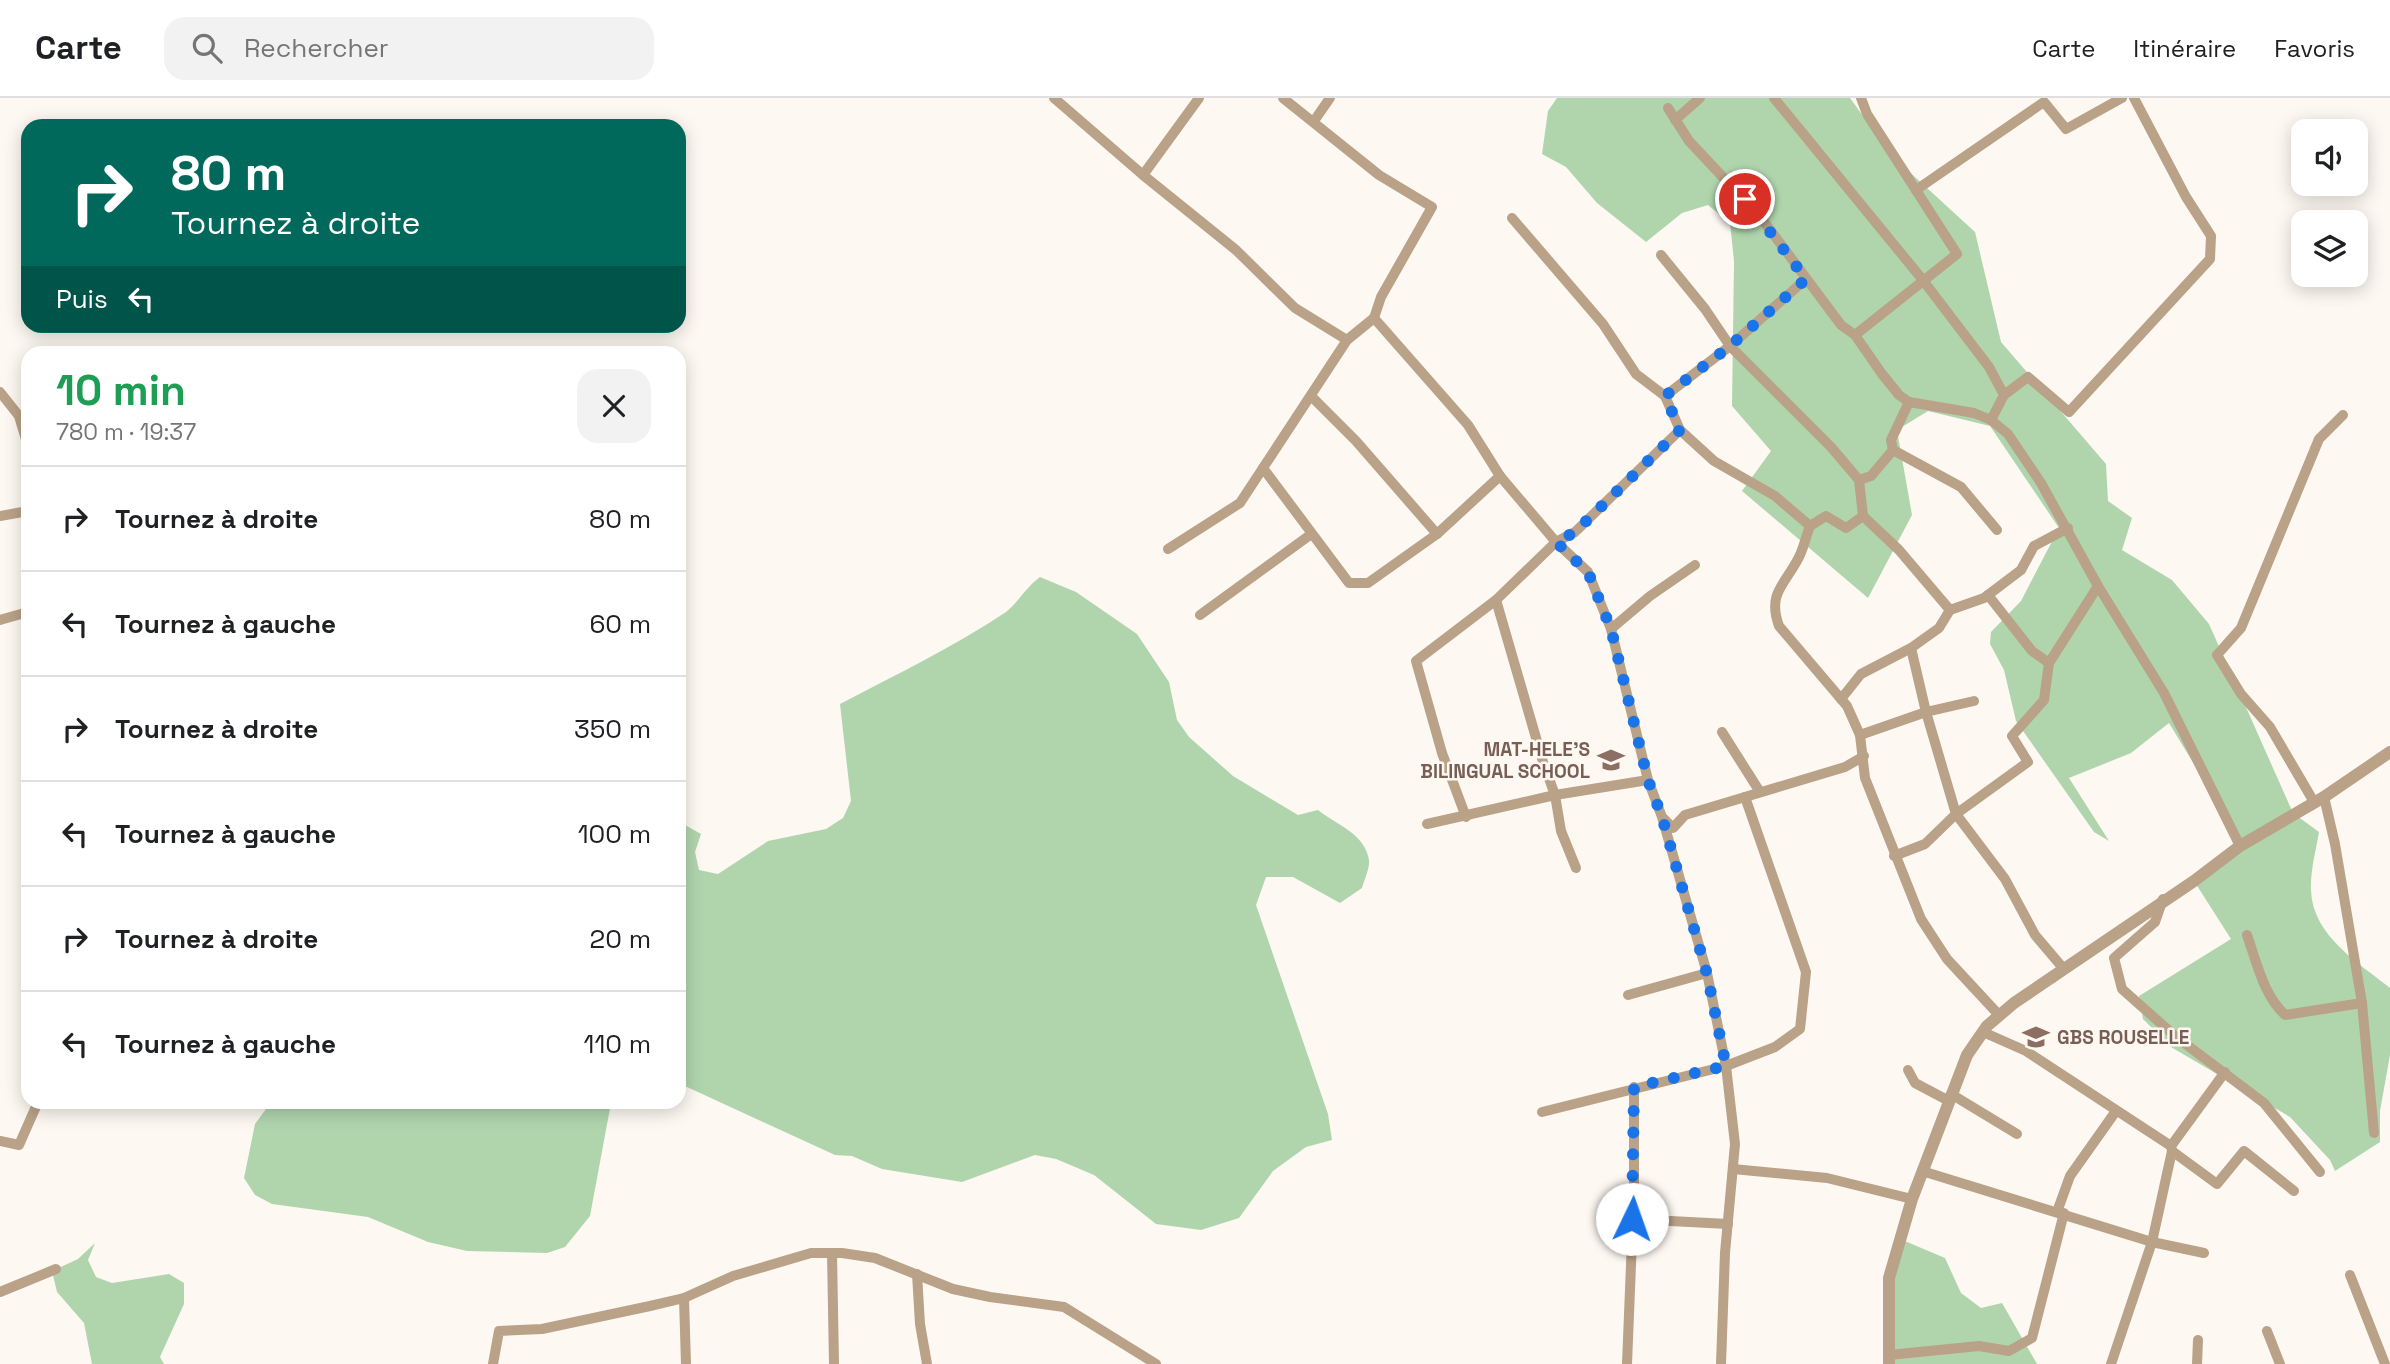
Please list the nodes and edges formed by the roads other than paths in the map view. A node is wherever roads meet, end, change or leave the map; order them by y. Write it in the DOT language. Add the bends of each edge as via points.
graph roads {
  1 [pos="1054,98"];
  2 [pos="1199,98"];
  3 [pos="1283,98"];
  4 [pos="1330,98"];
  5 [pos="1700,98"];
  6 [pos="1774,98"];
  7 [pos="1861,98"];
  8 [pos="2122,98"];
  9 [pos="2134,98"];
  10 [pos="1668,108"];
  11 [pos="1675,120"];
  12 [pos="1314,121"];
  13 [pos="1143,175"];
  14 [pos="1916,190"];
  15 [pos="1513,218"];
  16 [pos="1661,255"];
  17 [pos="1806,279"];
  18 [pos="1922,279"];
  19 [pos="1374,318"];
  20 [pos="1855,335"];
  21 [pos="1347,340"];
  22 [pos="1730,346"];
  23 [pos="0,392"];
  24 [pos="2004,395"];
  25 [pos="1665,396"];
  26 [pos="1311,397"];
  27 [pos="1909,402"];
  28 [pos="2343,415"];
  29 [pos="1992,420"];
  30 [pos="21,423"];
  31 [pos="1680,430"];
  32 [pos="1893,450"];
  33 [pos="1263,468"];
  34 [pos="1500,476"];
  35 [pos="1859,480"];
  36 [pos="21,512"];
  37 [pos="0,516"];
  38 [pos="1863,516"];
  39 [pos="1810,526"];
  40 [pos="2068,528"];
  41 [pos="1997,530"];
  42 [pos="1437,534"];
  43 [pos="1310,535"];
  44 [pos="1556,542"];
  45 [pos="1168,549"];
  46 [pos="1695,565"];
  47 [pos="2098,586"];
  48 [pos="1988,595"];
  49 [pos="1496,600"];
  50 [pos="1950,610"];
  51 [pos="21,614"];
  52 [pos="1200,615"];
  53 [pos="0,621"];
  54 [pos="1611,629"];
  55 [pos="1910,648"];
  56 [pos="2049,663"];
  57 [pos="1841,699"];
  58 [pos="1974,701"];
  59 [pos="1926,712"];
  60 [pos="1722,732"];
  61 [pos="1860,735"];
  62 [pos="2390,752"];
  63 [pos="1864,756"];
  64 [pos="1845,767"];
  65 [pos="1865,778"];
  66 [pos="1648,780"];
  67 [pos="1760,792"];
  68 [pos="1555,795"];
  69 [pos="1745,797"];
  70 [pos="2319,799"];
  71 [pos="1956,814"];
  72 [pos="1466,817"];
  73 [pos="1662,817"];
  74 [pos="1427,824"];
  75 [pos="2240,846"];
  76 [pos="1895,856"];
  77 [pos="1576,868"];
  78 [pos="2163,900"];
  79 [pos="2248,935"];
  80 [pos="2063,968"];
  81 [pos="1707,974"];
  82 [pos="1628,995"];
  83 [pos="2362,1003"];
  84 [pos="1998,1014"];
  85 [pos="1983,1032"];
  86 [pos="1726,1066"];
  87 [pos="1908,1070"];
  88 [pos="2225,1072"];
  89 [pos="1634,1087"];
  90 [pos="1950,1098"];
  91 [pos="35,1109"];
  92 [pos="2116,1111"];
  93 [pos="1542,1112"];
  94 [pos="2374,1133"];
  95 [pos="2017,1134"];
  96 [pos="0,1141"];
  97 [pos="2172,1148"];
  98 [pos="1733,1169"];
  99 [pos="1922,1171"];
  100 [pos="2320,1172"];
  101 [pos="2294,1191"];
  102 [pos="1912,1199"];
  103 [pos="2061,1213"];
  104 [pos="1632,1219"];
  105 [pos="1728,1224"];
  106 [pos="2152,1242"];
  107 [pos="832,1253"];
  108 [pos="2204,1253"];
  109 [pos="56,1269"];
  110 [pos="918,1274"];
  111 [pos="2350,1276"];
  112 [pos="0,1292"];
  113 [pos="684,1298"];
  114 [pos="2267,1331"];
  115 [pos="2198,1340"];
  116 [pos="1889,1360"];
  117 [pos="493,1364"];
  118 [pos="686,1364"];
  119 [pos="834,1364"];
  120 [pos="927,1364"];
  121 [pos="1156,1364"];
  122 [pos="1627,1364"];
  123 [pos="1721,1364"];
  124 [pos="2111,1364"];
  125 [pos="2197,1364"];
  126 [pos="2280,1364"];
  127 [pos="2385,1364"];
  1 -- 13 [label="street"];
  2 -- 13 [label="street"];
  3 -- 12 [label="street"];
  4 -- 12 [label="street"];
  5 -- 11 [label="street"];
  6 -- 18 [label="street"];
  7 -- 14 [label="street"];
  8 -- 14 [label="street" via="2066,129 2044,102"];
  9 -- 24 [label="street" via="2211,236 2210,259 2069,412 2028,377"];
  10 -- 11 [label="street"];
  11 -- 17 [label="street" via="1762,219"];
  12 -- 19 [label="street" via="1379,175 1432,207 1381,297"];
  13 -- 21 [label="street" via="1236,250 1295,308"];
  14 -- 18 [label="street" via="1956,254"];
  15 -- 25 [label="street" via="1604,324 1636,374"];
  16 -- 22 [label="street"];
  17 -- 20 [label="street" via="1841,325"];
  17 -- 22 [label="street"];
  18 -- 20 [label="street"];
  18 -- 24 [label="street" via="1989,367"];
  19 -- 21 [label="street"];
  19 -- 34 [label="street" via="1468,425"];
  20 -- 27 [label="street"];
  21 -- 26 [label="street"];
  22 -- 25 [label="street"];
  22 -- 35 [label="street"];
  23 -- 30 [label="street"];
  24 -- 29 [label="street"];
  25 -- 31 [label="street"];
  26 -- 33 [label="street"];
  26 -- 42 [label="street"];
  27 -- 29 [label="street"];
  27 -- 32 [label="street" via="1891,440"];
  28 -- 70 [label="street" via="2319,439 2241,628 2217,655"];
  29 -- 40 [label="street" via="2008,434"];
  31 -- 39 [label="street" via="1714,461 1775,496"];
  31 -- 44 [label="street" via="1575,532"];
  32 -- 35 [label="street" via="1871,476"];
  32 -- 41 [label="street" via="1961,487"];
  33 -- 43 [label="street"];
  33 -- 45 [label="street" via="1240,503"];
  34 -- 42 [label="street"];
  34 -- 44 [label="street"];
  35 -- 38 [label="street"];
  36 -- 37 [label="street"];
  38 -- 39 [label="street" via="1846,528 1826,516"];
  38 -- 50 [label="street"];
  39 -- 57 [label="street" via="1800,556 1774,598 1774,612 1779,626"];
  40 -- 47 [label="street"];
  40 -- 48 [label="street" via="2034,546 2021,570"];
  42 -- 43 [label="street" via="1368,583 1349,583"];
  43 -- 52 [label="street"];
  44 -- 49 [label="street"];
  44 -- 54 [label="street" via="1588,572"];
  46 -- 54 [label="street"];
  47 -- 56 [label="street"];
  47 -- 75 [label="street" via="2164,693"];
  48 -- 50 [label="street"];
  48 -- 56 [label="street" via="2032,651"];
  49 -- 68 [label="street"];
  49 -- 72 [label="street" via="1416,661"];
  50 -- 55 [label="street" via="1938,628"];
  51 -- 53 [label="street"];
  54 -- 66 [label="street"];
  55 -- 57 [label="street" via="1861,674"];
  55 -- 59 [label="street"];
  56 -- 71 [label="street" via="2044,701 2012,736 2028,762"];
  57 -- 61 [label="street"];
  58 -- 59 [label="street"];
  59 -- 61 [label="street"];
  59 -- 71 [label="street"];
  60 -- 67 [label="street"];
  61 -- 63 [label="street"];
  62 -- 70 [label="street"];
  63 -- 64 [label="street"];
  63 -- 65 [label="street"];
  64 -- 65 [label="street"];
  64 -- 67 [label="street"];
  65 -- 76 [label="street"];
  66 -- 68 [label="street"];
  66 -- 73 [label="street"];
  67 -- 69 [label="street"];
  68 -- 72 [label="street"];
  68 -- 77 [label="street" via="1561,831"];
  69 -- 73 [label="street" via="1685,815 1673,828"];
  69 -- 86 [label="street" via="1806,972 1800,1029 1776,1047"];
  70 -- 75 [label="street"];
  70 -- 83 [label="street" via="2335,844"];
  71 -- 76 [label="street" via="1925,844"];
  71 -- 80 [label="street" via="2005,879 2035,935"];
  72 -- 74 [label="street"];
  73 -- 81 [label="street"];
  75 -- 78 [label="street"];
  76 -- 84 [label="street" via="1921,919 1947,959"];
  78 -- 80 [label="street"];
  78 -- 88 [label="street" via="2155,922 2114,958 2122,989"];
  79 -- 83 [label="street" via="2265,987 2285,1015"];
  80 -- 84 [label="street"];
  81 -- 82 [label="street"];
  81 -- 86 [label="street"];
  83 -- 94 [label="street"];
  84 -- 85 [label="street"];
  85 -- 90 [label="street" via="1967,1055"];
  85 -- 92 [label="street" via="2026,1051"];
  86 -- 89 [label="street"];
  86 -- 98 [label="street" via="1735,1144"];
  87 -- 90 [label="street" via="1915,1083"];
  88 -- 97 [label="street"];
  88 -- 100 [label="street" via="2264,1103"];
  89 -- 93 [label="street"];
  89 -- 104 [label="street"];
  90 -- 95 [label="street"];
  90 -- 99 [label="street"];
  91 -- 96 [label="street" via="19,1145"];
  92 -- 97 [label="street"];
  92 -- 103 [label="street" via="2070,1176"];
  97 -- 101 [label="street" via="2217,1184 2244,1151"];
  97 -- 106 [label="street"];
  98 -- 102 [label="street" via="1816,1177"];
  98 -- 105 [label="street"];
  99 -- 102 [label="street"];
  99 -- 103 [label="street"];
  102 -- 116 [label="street" via="1889,1278"];
  103 -- 106 [label="street"];
  103 -- 116 [label="street" via="2032,1338 2010,1351 1979,1346"];
  104 -- 105 [label="street"];
  104 -- 122 [label="street"];
  105 -- 123 [label="street"];
  106 -- 108 [label="street"];
  106 -- 124 [label="street"];
  107 -- 110 [label="street" via="875,1258"];
  107 -- 113 [label="street" via="811,1253 733,1276"];
  107 -- 119 [label="street"];
  109 -- 112 [label="street"];
  110 -- 120 [label="street"];
  110 -- 121 [label="street" via="953,1289 1063,1307"];
  111 -- 127 [label="street"];
  113 -- 117 [label="street" via="542,1329 499,1331"];
  113 -- 118 [label="street"];
  114 -- 126 [label="street"];
  115 -- 125 [label="street"];
}
